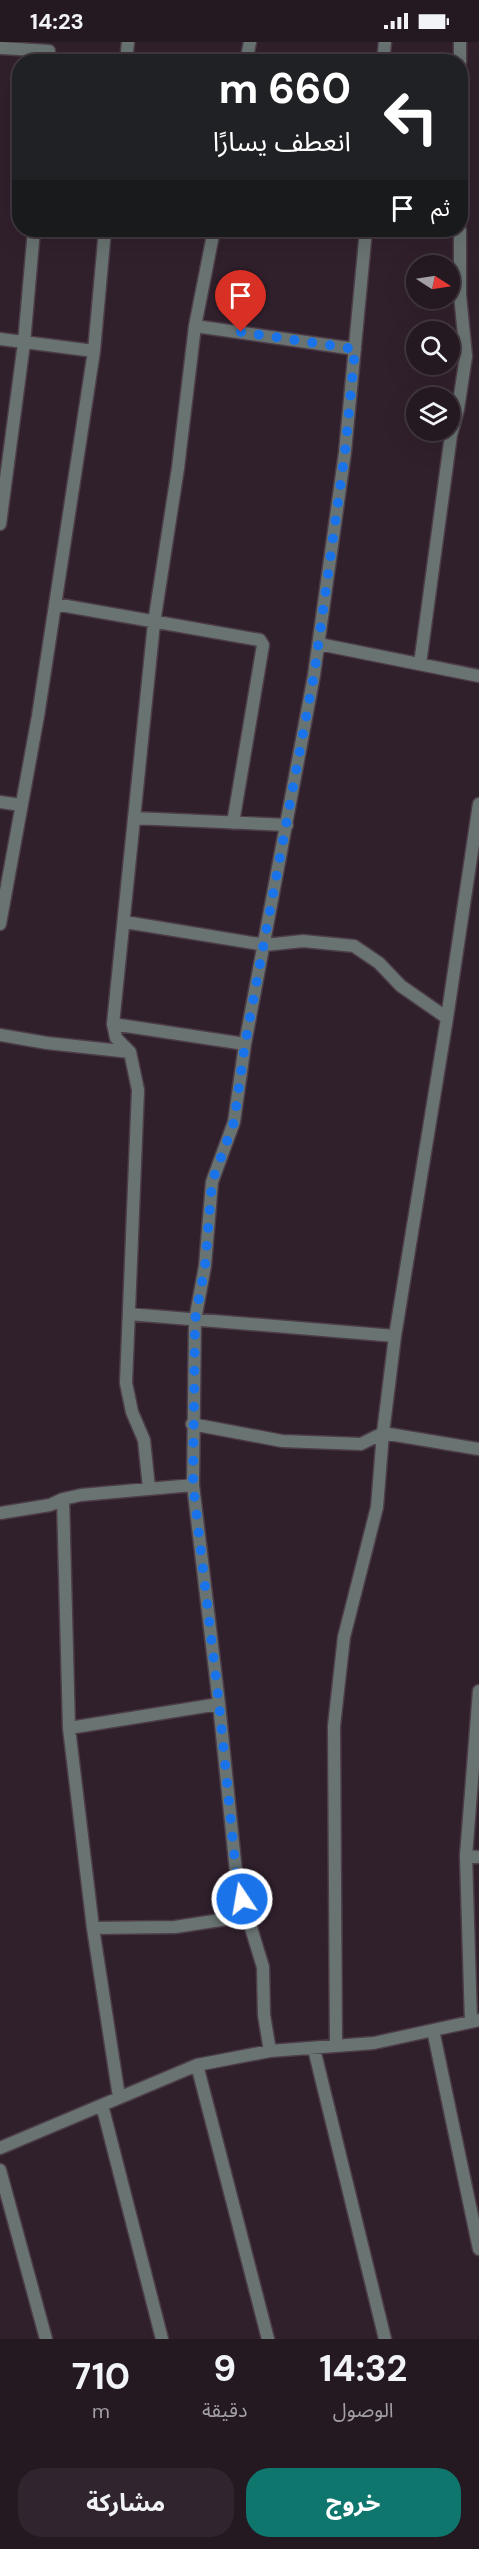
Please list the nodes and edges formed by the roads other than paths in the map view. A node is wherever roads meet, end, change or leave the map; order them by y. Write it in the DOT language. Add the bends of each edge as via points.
graph roads {
  1 [pos="2,45"];
  2 [pos="49,54"];
  3 [pos="33,237"];
  4 [pos="104,237"];
  5 [pos="213,237"];
  6 [pos="365,237"];
  7 [pos="460,237"];
  8 [pos="195,326"];
  9 [pos="0,339"];
  10 [pos="24,343"];
  11 [pos="355,349"];
  12 [pos="94,351"];
  13 [pos="466,356"];
  14 [pos="479,363"];
  15 [pos="0,524"];
  16 [pos="55,604"];
  17 [pos="154,623"];
  18 [pos="319,644"];
  19 [pos="420,664"];
  20 [pos="479,676"];
  21 [pos="0,802"];
  22 [pos="479,804"];
  23 [pos="21,806"];
  24 [pos="134,818"];
  25 [pos="233,823"];
  26 [pos="287,825"];
  27 [pos="125,922"];
  28 [pos="0,924"];
  29 [pos="265,945"];
  30 [pos="447,1018"];
  31 [pos="113,1024"];
  32 [pos="0,1035"];
  33 [pos="245,1044"];
  34 [pos="130,1052"];
  35 [pos="129,1314"];
  36 [pos="195,1320"];
  37 [pos="395,1336"];
  38 [pos="192,1424"];
  39 [pos="383,1434"];
  40 [pos="479,1449"];
  41 [pos="193,1485"];
  42 [pos="149,1488"];
  43 [pos="63,1499"];
  44 [pos="0,1513"];
  45 [pos="479,1692"];
  46 [pos="219,1704"];
  47 [pos="69,1728"];
  48 [pos="466,1856"];
  49 [pos="479,1857"];
  50 [pos="247,1916"];
  51 [pos="93,1928"];
  52 [pos="475,2021"];
  53 [pos="434,2030"];
  54 [pos="336,2044"];
  55 [pos="314,2049"];
  56 [pos="270,2051"];
  57 [pos="197,2065"];
  58 [pos="119,2097"];
  59 [pos="102,2105"];
  60 [pos="0,2148"];
  61 [pos="0,2170"];
  62 [pos="479,2249"];
  63 [pos="46,2339"];
  64 [pos="162,2339"];
  65 [pos="268,2339"];
  66 [pos="385,2339"];
  1 -- 2 [label="street"];
  3 -- 10 [label="street"];
  4 -- 12 [label="street"];
  5 -- 8 [label="street"];
  6 -- 11 [label="street"];
  7 -- 13 [label="street"];
  8 -- 11 [label="street"];
  8 -- 17 [label="street"];
  9 -- 10 [label="street"];
  10 -- 12 [label="street"];
  10 -- 15 [label="street"];
  11 -- 18 [label="street"];
  12 -- 16 [label="street"];
  13 -- 14 [label="street"];
  13 -- 19 [label="street" via="451,435"];
  16 -- 17 [label="street"];
  16 -- 23 [label="street"];
  17 -- 24 [label="street"];
  17 -- 25 [label="street" via="260,640 263,645"];
  18 -- 19 [label="street"];
  18 -- 26 [label="street"];
  19 -- 20 [label="street"];
  21 -- 23 [label="street"];
  22 -- 30 [label="street"];
  23 -- 28 [label="street"];
  24 -- 25 [label="street"];
  24 -- 27 [label="street"];
  25 -- 26 [label="street"];
  26 -- 29 [label="street"];
  27 -- 29 [label="street"];
  27 -- 31 [label="street"];
  29 -- 30 [label="street" via="303,941 354,946"];
  29 -- 33 [label="street"];
  30 -- 37 [label="street"];
  31 -- 33 [label="street"];
  31 -- 34 [label="street" via="116,1038"];
  32 -- 34 [label="street"];
  33 -- 36 [label="street" via="234,1122 212,1182 205,1266"];
  34 -- 35 [label="street" via="138,1090"];
  35 -- 36 [label="street"];
  35 -- 42 [label="street" via="126,1383 132,1412 144,1440"];
  36 -- 37 [label="street"];
  36 -- 38 [label="street"];
  37 -- 39 [label="street"];
  38 -- 39 [label="street" via="282,1441 361,1444"];
  38 -- 41 [label="street"];
  39 -- 40 [label="street"];
  39 -- 54 [label="street" via="377,1507 344,1638 334,1726"];
  41 -- 42 [label="street"];
  41 -- 46 [label="street"];
  42 -- 43 [label="street"];
  43 -- 44 [label="street" via="50,1506"];
  43 -- 47 [label="street"];
  45 -- 48 [label="street"];
  46 -- 47 [label="street"];
  46 -- 50 [label="street" via="237,1882"];
  47 -- 51 [label="street"];
  48 -- 49 [label="street"];
  48 -- 52 [label="street"];
  50 -- 51 [label="street" via="175,1927"];
  50 -- 56 [label="street" via="262,1967"];
  51 -- 58 [label="street"];
  52 -- 53 [label="street"];
  53 -- 54 [label="street" via="374,2043"];
  53 -- 62 [label="street"];
  54 -- 55 [label="street"];
  55 -- 56 [label="street"];
  55 -- 66 [label="street"];
  56 -- 57 [label="street"];
  57 -- 58 [label="street"];
  57 -- 65 [label="street"];
  58 -- 59 [label="street"];
  59 -- 60 [label="street"];
  59 -- 64 [label="street"];
  61 -- 63 [label="street"];
}
